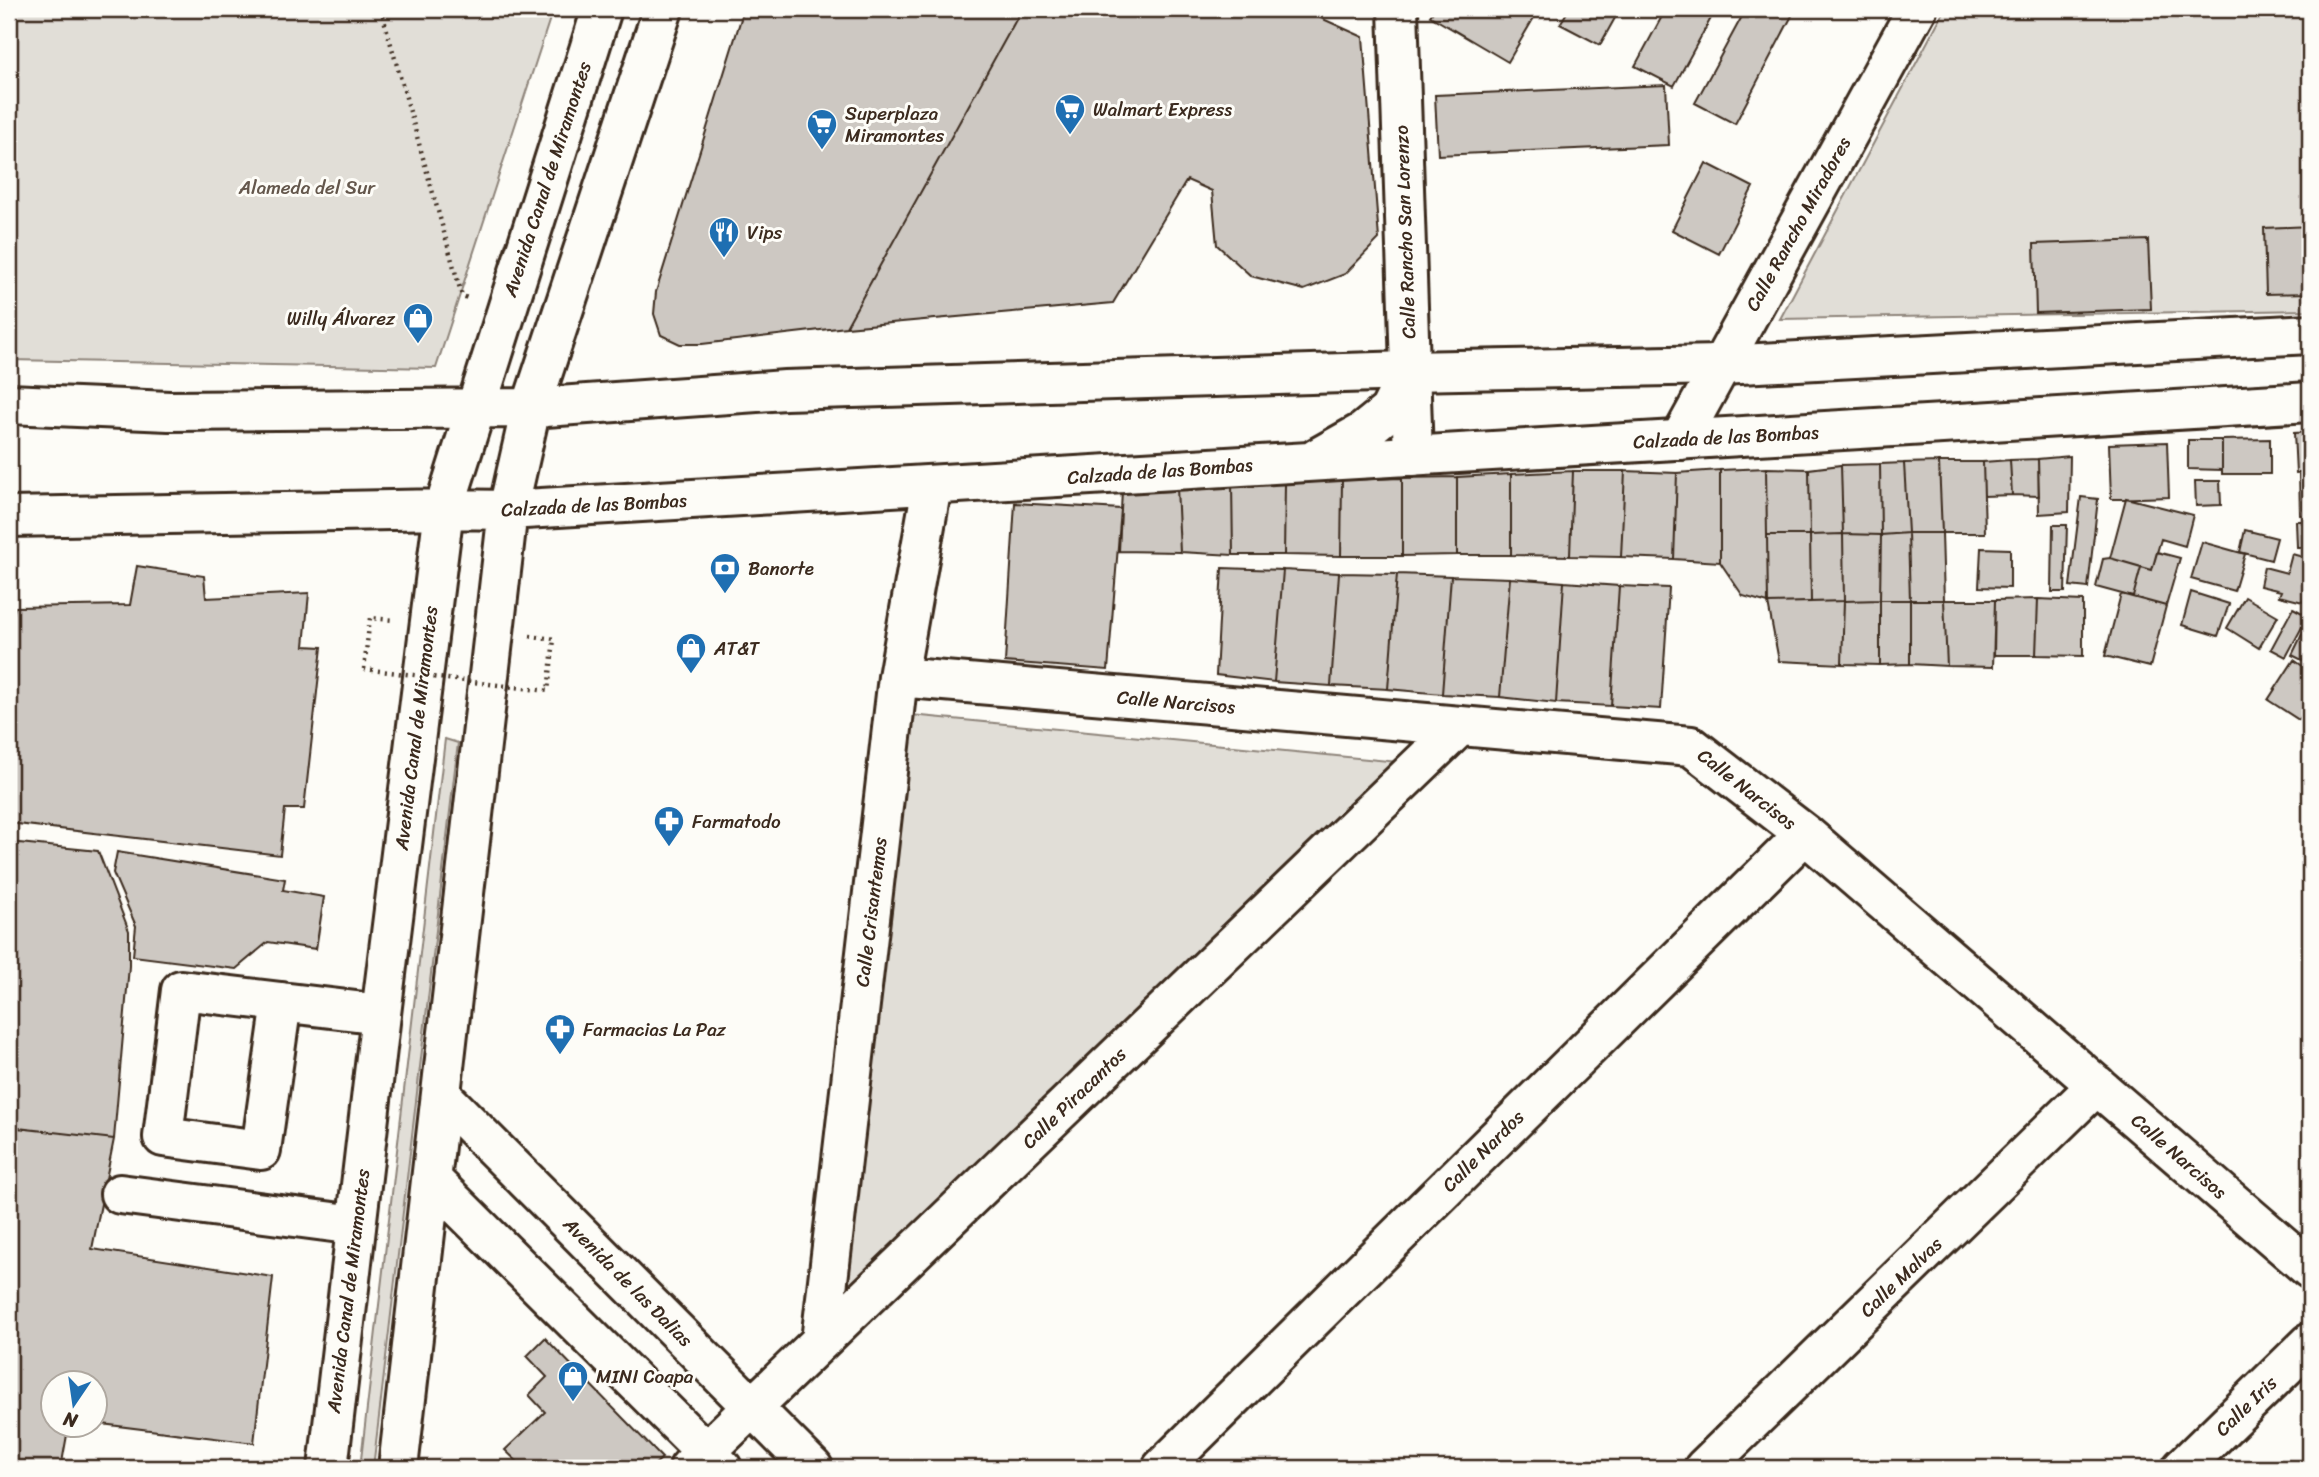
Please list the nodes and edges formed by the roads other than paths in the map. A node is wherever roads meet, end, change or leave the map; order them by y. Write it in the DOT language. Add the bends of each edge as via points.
graph roads {
  1 [pos="602,9"];
  2 [pos="663,9"];
  3 [pos="1398,9"];
  4 [pos="1917,9"];
  5 [pos="2310,334"];
  6 [pos="1721,365"];
  7 [pos="1409,370"];
  8 [pos="2310,402"];
  9 [pos="9,404"];
  10 [pos="531,408"];
  11 [pos="474,410"];
  12 [pos="1680,440"];
  13 [pos="1413,456"];
  14 [pos="1309,462"];
  15 [pos="932,486"];
  16 [pos="444,509"];
  17 [pos="508,510"];
  18 [pos="9,517"];
  19 [pos="898,677"];
  20 [pos="1459,727"];
  21 [pos="1805,834"];
  22 [pos="282,1002"];
  23 [pos="381,1014"];
  24 [pos="2097,1085"];
  25 [pos="442,1096"];
  26 [pos="432,1180"];
  27 [pos="120,1194"];
  28 [pos="356,1225"];
  29 [pos="2310,1269"];
  30 [pos="821,1341"];
  31 [pos="2310,1343"];
  32 [pos="752,1407"];
  33 [pos="705,1463"];
  34 [pos="328,1468"];
  35 [pos="397,1468"];
  36 [pos="813,1468"];
  37 [pos="1162,1468"];
  38 [pos="1704,1468"];
  39 [pos="2182,1468"];
  1 -- 11 [label="main road, Avenida Canal de Miramontes"];
  2 -- 10 [label="main road"];
  3 -- 7 [label="main road, Calle Rancho San Lorenzo"];
  4 -- 6 [label="main road, Calle Rancho Miradores"];
  5 -- 6 [label="main road"];
  6 -- 7 [label="main road"];
  6 -- 12 [label="main road, Calle Rancho Miradores"];
  7 -- 10 [label="main road" via="785,390"];
  7 -- 13 [label="main road, Calle Rancho San Lorenzo"];
  7 -- 14 [label="main road" via="1389,411 1363,432"];
  8 -- 12 [label="main road, Calzada de las Bombas"];
  9 -- 11 [label="main road" via="169,411"];
  10 -- 11 [label="main road"];
  10 -- 17 [label="main road"];
  11 -- 16 [label="main road, Avenida Canal de Miramontes"];
  12 -- 13 [label="main road, Calzada de las Bombas"];
  13 -- 14 [label="main road, Calzada de las Bombas"];
  14 -- 15 [label="main road, Calzada de las Bombas"];
  15 -- 17 [label="main road, Calzada de las Bombas"];
  15 -- 19 [label="main road, Calle Crisantemos"];
  16 -- 17 [label="main road, Calzada de las Bombas"];
  16 -- 18 [label="main road, Calzada de las Bombas"];
  16 -- 23 [label="main road, Avenida Canal de Miramontes"];
  17 -- 25 [label="main road"];
  19 -- 20 [label="main road, Calle Narcisos"];
  19 -- 30 [label="main road, Calle Crisantemos"];
  20 -- 21 [label="main road, Calle Narcisos" via="1691,746"];
  20 -- 30 [label="main road, Calle Piracantos"];
  21 -- 24 [label="main road, Calle Narcisos"];
  21 -- 37 [label="main road, Calle Nardos"];
  22 -- 22 [label="main road" via="181,990 163,1137 261,1150"];
  22 -- 23 [label="main road"];
  23 -- 28 [label="main road, Avenida Canal de Miramontes"];
  24 -- 29 [label="main road, Calle Narcisos"];
  24 -- 38 [label="main road, Calle Malvas"];
  25 -- 26 [label="main road"];
  25 -- 32 [label="main road, Avenida de las Dalias"];
  26 -- 33 [label="main road"];
  26 -- 35 [label="main road"];
  27 -- 28 [label="main road"];
  28 -- 34 [label="main road, Avenida Canal de Miramontes"];
  30 -- 32 [label="main road, Calle Piracantos"];
  31 -- 39 [label="main road, Calle Iris"];
  32 -- 33 [label="main road, Calle Piracantos"];
  32 -- 36 [label="main road, Avenida de las Dalias"];
}
